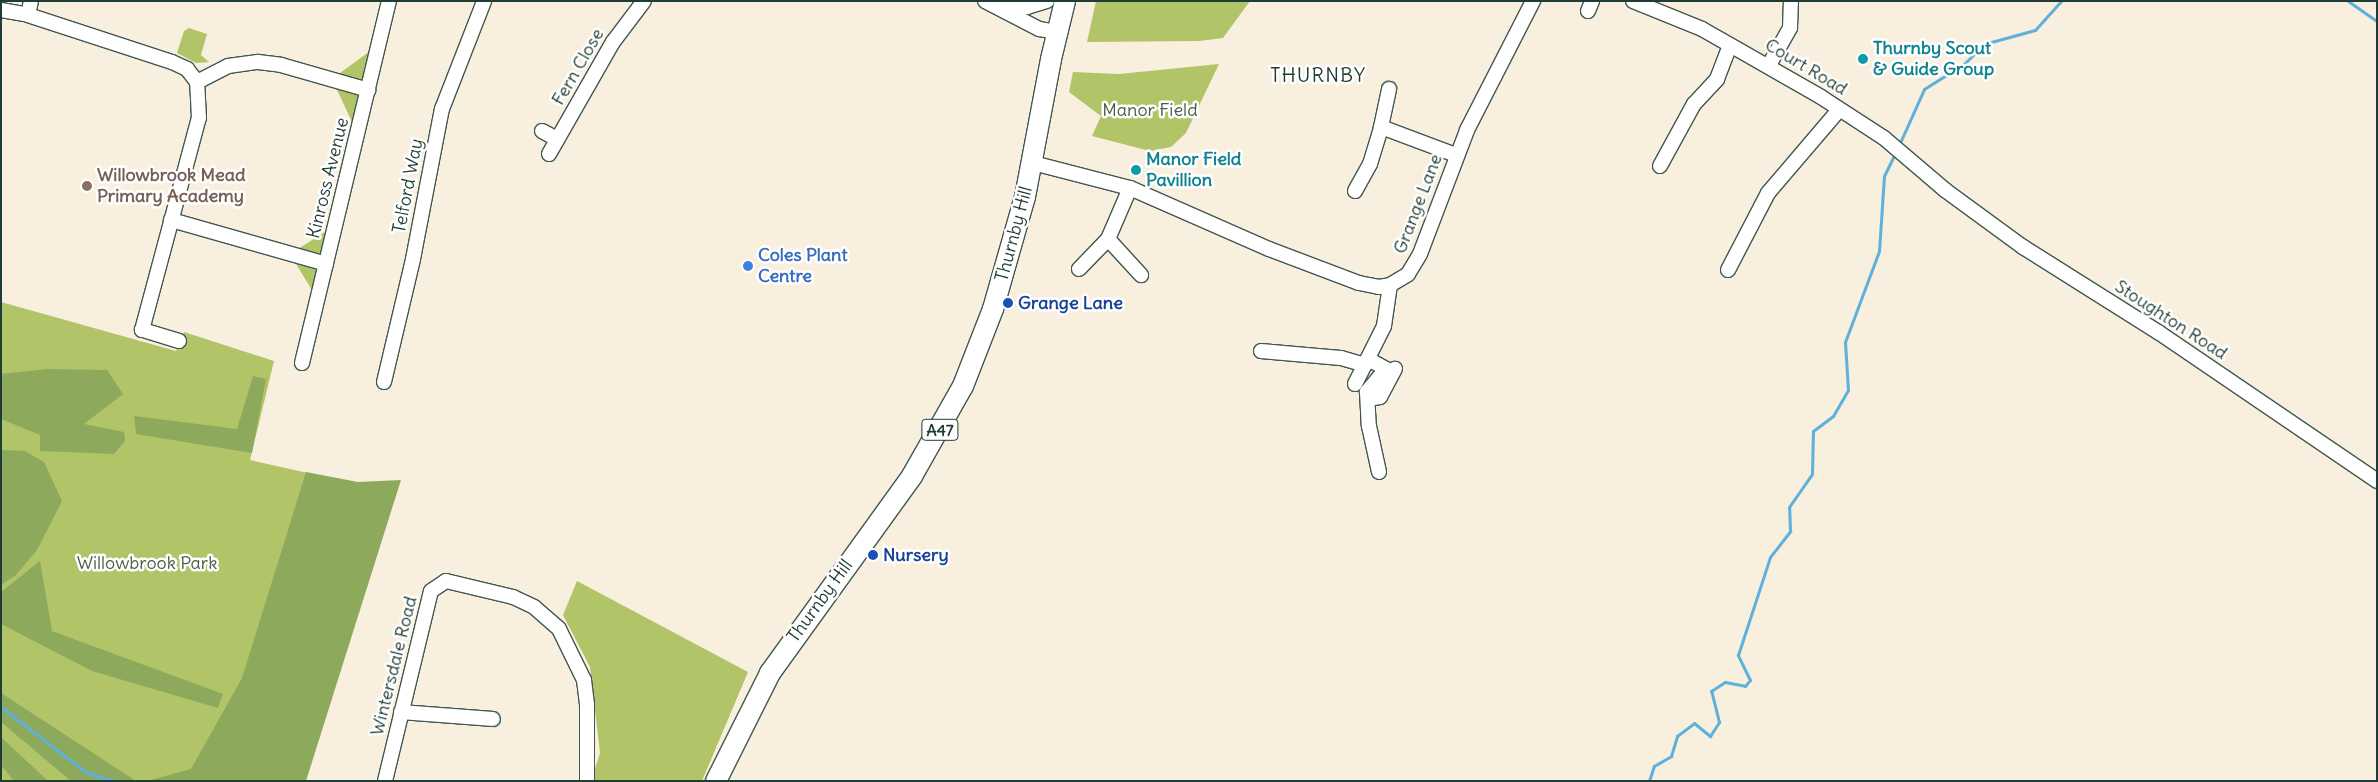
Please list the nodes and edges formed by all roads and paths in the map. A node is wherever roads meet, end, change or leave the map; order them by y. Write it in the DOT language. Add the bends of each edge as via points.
graph roads {
  1 [pos="389,1"];
  2 [pos="484,1"];
  3 [pos="1047,1"];
  4 [pos="1065,1"];
  5 [pos="1533,1"];
  6 [pos="1633,1"];
  7 [pos="1790,1"];
  8 [pos="642,2"];
  9 [pos="986,2"];
  10 [pos="29,8"];
  11 [pos="1,10"];
  12 [pos="1057,32"];
  13 [pos="1730,45"];
  14 [pos="1769,65"];
  15 [pos="197,82"];
  16 [pos="1389,89"];
  17 [pos="368,90"];
  18 [pos="1839,110"];
  19 [pos="1381,128"];
  20 [pos="542,131"];
  21 [pos="557,140"];
  22 [pos="549,154"];
  23 [pos="1456,155"];
  24 [pos="1033,163"];
  25 [pos="1660,166"];
  26 [pos="1130,188"];
  27 [pos="1945,190"];
  28 [pos="1356,191"];
  29 [pos="171,220"];
  30 [pos="1108,239"];
  31 [pos="326,264"];
  32 [pos="1079,269"];
  33 [pos="1728,270"];
  34 [pos="1141,275"];
  35 [pos="1390,285"];
  36 [pos="179,341"];
  37 [pos="1262,351"];
  38 [pos="1366,362"];
  39 [pos="302,364"];
  40 [pos="1394,369"];
  41 [pos="384,382"];
  42 [pos="1355,384"];
  43 [pos="1368,399"];
  44 [pos="1378,472"];
  45 [pos="2377,481"];
  46 [pos="401,712"];
  47 [pos="493,719"];
  48 [pos="386,781"];
  49 [pos="587,781"];
  50 [pos="716,781"];
  1 -- 17 [label="street, Kinross Avenue"];
  2 -- 41 [label="street, Telford Way" via="442,109 413,259"];
  3 -- 9 [label="street" via="1027,8"];
  4 -- 12 [label="highway, Thurnby Hill / A47"];
  5 -- 23 [label="street, Grange Lane"];
  6 -- 13 [label="street, Court Road" via="1702,29"];
  7 -- 14 [label="street" via="1790,28"];
  8 -- 21 [label="street, Fern Close" via="613,42"];
  9 -- 12 [label="street" via="1039,29"];
  10 -- 11 [label="street"];
  10 -- 15 [label="street" via="172,62 187,69"];
  12 -- 24 [label="highway, Thurnby Hill / A47"];
  13 -- 14 [label="street, Court Road"];
  13 -- 25 [label="street" via="1717,79 1694,104"];
  14 -- 18 [label="street, Court Road"];
  15 -- 17 [label="street" via="228,66 258,62 281,65"];
  15 -- 29 [label="street" via="199,118"];
  16 -- 19 [label="street"];
  17 -- 31 [label="street, Kinross Avenue"];
  18 -- 27 [label="street, Court Road" via="1884,138"];
  18 -- 33 [label="street" via="1768,193"];
  19 -- 23 [label="street"];
  19 -- 28 [label="street" via="1370,164"];
  20 -- 21 [label="street"];
  21 -- 22 [label="street, Fern Close"];
  23 -- 35 [label="street, Grange Lane" via="1420,254 1408,274"];
  24 -- 26 [label="street"];
  24 -- 50 [label="highway, Thurnby Hill / A47" via="994,309 948,416 907,484 770,673"];
  26 -- 30 [label="street"];
  26 -- 35 [label="street" via="1314,267 1370,286"];
  27 -- 45 [label="street, Stoughton Road" via="2023,247 2158,332"];
  29 -- 31 [label="street"];
  29 -- 36 [label="street" via="142,330"];
  30 -- 32 [label="street"];
  30 -- 34 [label="street"];
  31 -- 39 [label="street, Kinross Avenue"];
  35 -- 38 [label="street" via="1384,326"];
  37 -- 38 [label="street"];
  38 -- 42 [label="street"];
  38 -- 43 [label="street" via="1386,369 1367,392"];
  40 -- 43 [label="street" via="1380,397"];
  43 -- 44 [label="street" via="1369,426"];
  46 -- 47 [label="street"];
  46 -- 48 [label="street, Wintersdale Road"];
  46 -- 49 [label="street, Wintersdale Road" via="431,591 446,581 454,581 512,597 549,617 568,641 578,662 587,705"];
}
